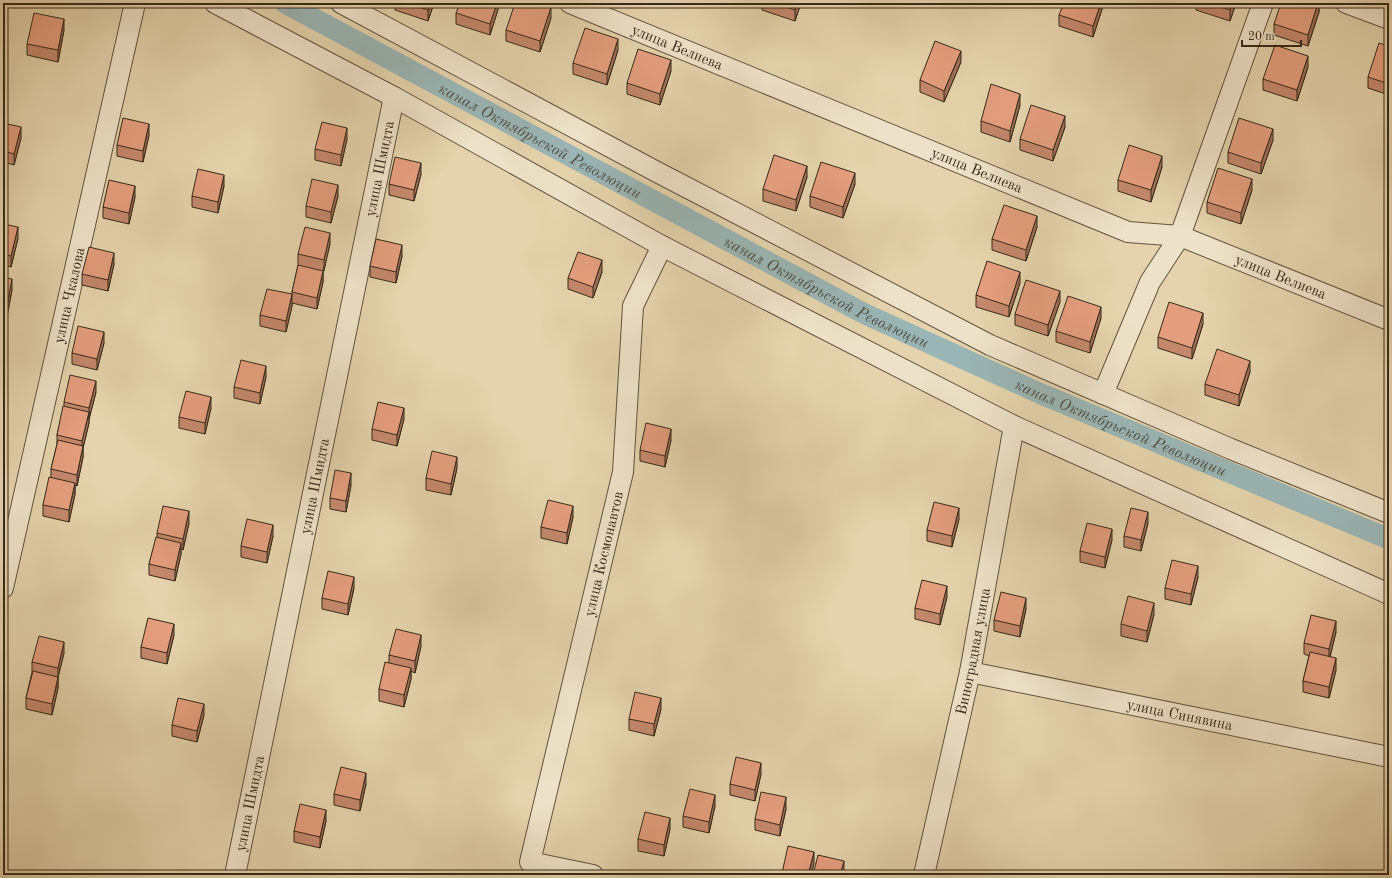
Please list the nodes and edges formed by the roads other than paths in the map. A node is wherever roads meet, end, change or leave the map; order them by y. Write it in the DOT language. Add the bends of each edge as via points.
graph roads {
  1 [pos="135,3"];
  2 [pos="215,3"];
  3 [pos="341,3"];
  4 [pos="570,3"];
  5 [pos="1263,3"];
  6 [pos="1346,3"];
  7 [pos="1389,19"];
  8 [pos="394,96"];
  9 [pos="1180,236"];
  10 [pos="662,246"];
  11 [pos="1389,320"];
  12 [pos="1103,394"];
  13 [pos="1014,426"];
  14 [pos="1389,513"];
  15 [pos="3,588"];
  16 [pos="1389,594"];
  17 [pos="970,672"];
  18 [pos="1389,757"];
  19 [pos="234,875"];
  20 [pos="593,875"];
  21 [pos="924,875"];
  1 -- 15 [label="street, улица Чкалова"];
  2 -- 8 [label="street"];
  3 -- 12 [label="street" via="657,172 983,341"];
  4 -- 9 [label="street, улица Велиева" via="1128,232"];
  5 -- 9 [label="street"];
  6 -- 7 [label="street"];
  8 -- 10 [label="street"];
  8 -- 19 [label="street, улица Шмидта"];
  9 -- 11 [label="street, улица Велиева"];
  9 -- 12 [label="street" via="1150,282"];
  10 -- 13 [label="street"];
  10 -- 20 [label="street, улица Космонавтов" via="633,306 623,472 530,862"];
  12 -- 14 [label="street"];
  13 -- 16 [label="street"];
  13 -- 17 [label="street, Виноградная улица"];
  17 -- 18 [label="street, улица Синявина"];
  17 -- 21 [label="street, Виноградная улица"];
}
